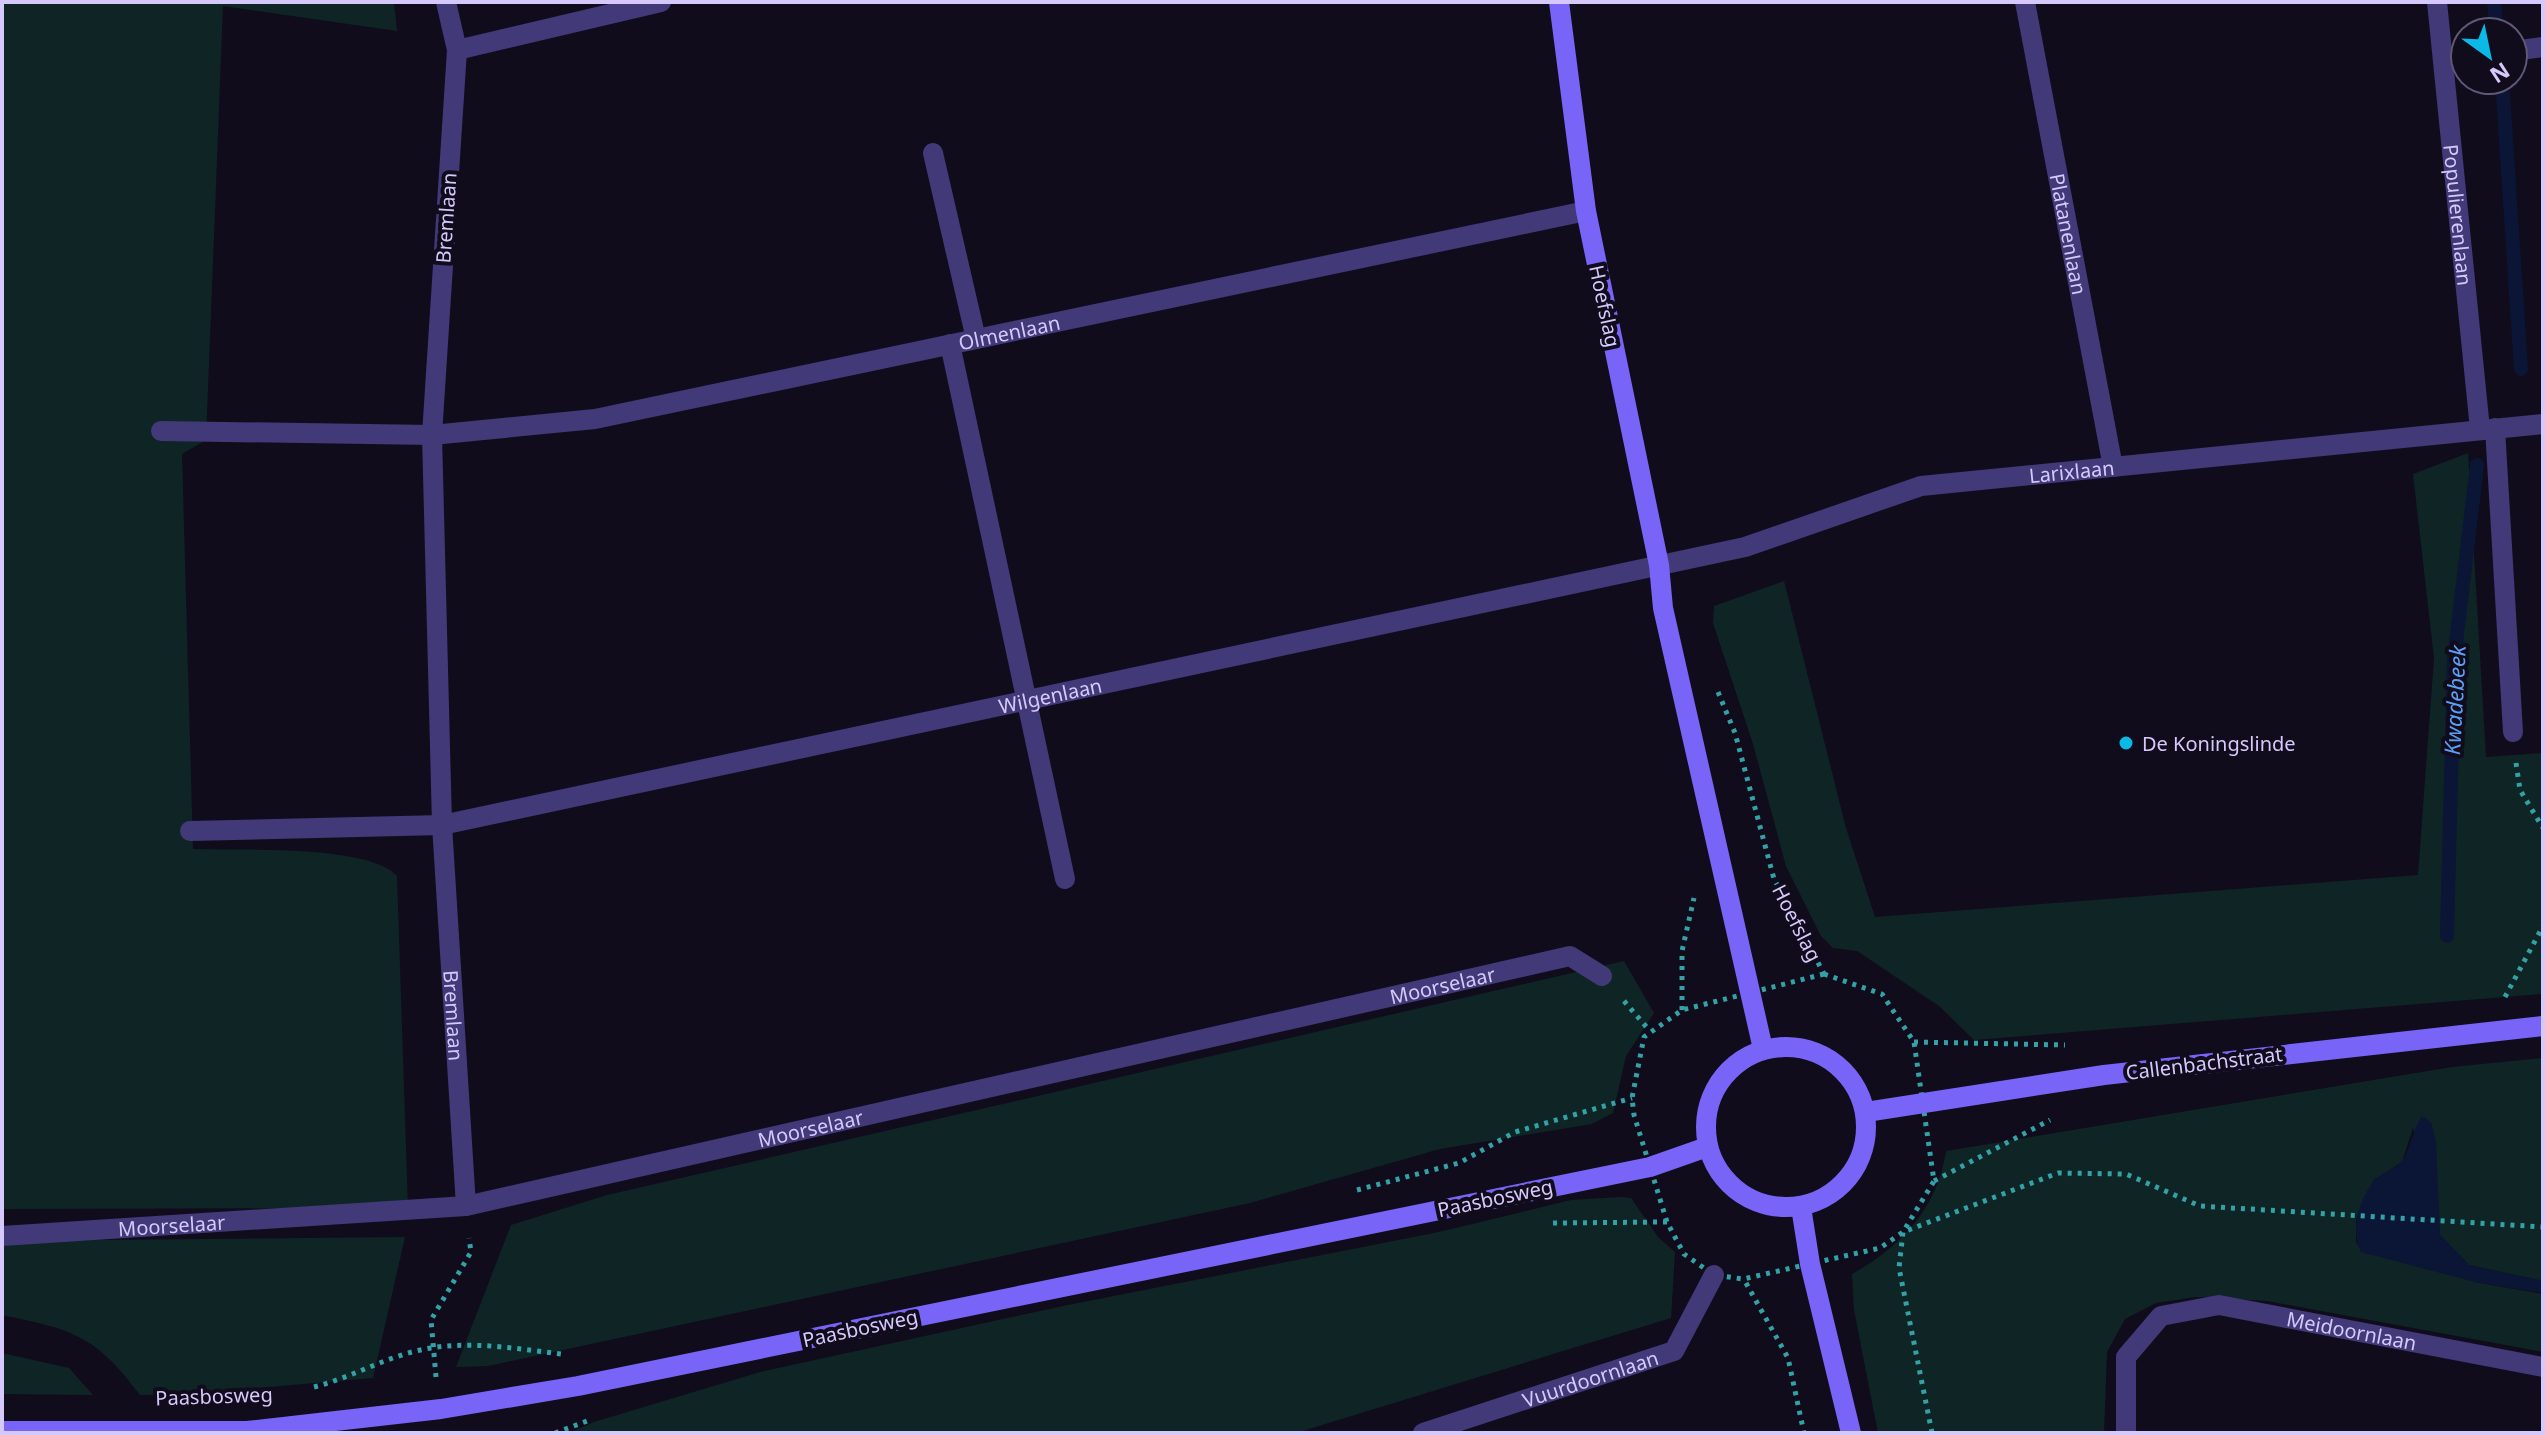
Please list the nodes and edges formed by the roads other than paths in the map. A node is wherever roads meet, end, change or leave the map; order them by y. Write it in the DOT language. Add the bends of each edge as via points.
graph roads {
  1 [pos="446,2"];
  2 [pos="661,2"];
  3 [pos="1559,2"];
  4 [pos="2025,2"];
  5 [pos="2437,2"];
  6 [pos="457,50"];
  7 [pos="2449,59"];
  8 [pos="2443,60"];
  9 [pos="933,153"];
  10 [pos="1586,211"];
  11 [pos="976,339"];
  12 [pos="950,344"];
  13 [pos="2543,424"];
  14 [pos="2488,428"];
  15 [pos="161,431"];
  16 [pos="432,435"];
  17 [pos="2113,467"];
  18 [pos="1659,565"];
  19 [pos="1024,701"];
  20 [pos="2513,732"];
  21 [pos="442,825"];
  22 [pos="190,831"];
  23 [pos="1065,879"];
  24 [pos="1602,976"];
  25 [pos="2543,1026"];
  26 [pos="1763,1049"];
  27 [pos="1866,1112"];
  28 [pos="1707,1147"];
  29 [pos="466,1206"];
  30 [pos="1801,1207"];
  31 [pos="2,1236"];
  32 [pos="1714,1275"];
  33 [pos="2543,1367"];
  34 [pos="2,1431"];
  35 [pos="109,1432"];
  36 [pos="1423,1433"];
  37 [pos="1851,1433"];
  38 [pos="2126,1433"];
  1 -- 6 [label="street, Bremlaan"];
  2 -- 6 [label="street"];
  3 -- 10 [label="street, Hoefslag"];
  4 -- 17 [label="street, Platanenlaan"];
  5 -- 8 [label="street, Populierenlaan"];
  6 -- 16 [label="street, Bremlaan"];
  7 -- 8 [label="street"];
  8 -- 14 [label="street, Populierenlaan"];
  9 -- 11 [label="street"];
  10 -- 11 [label="street, Olmenlaan"];
  10 -- 18 [label="street, Hoefslag"];
  11 -- 12 [label="street, Olmenlaan"];
  12 -- 16 [label="street, Olmenlaan" via="595,419"];
  12 -- 19 [label="street"];
  13 -- 14 [label="street, Larixlaan"];
  14 -- 17 [label="street, Larixlaan"];
  14 -- 20 [label="street"];
  15 -- 16 [label="street"];
  16 -- 21 [label="street, Bremlaan"];
  17 -- 18 [label="street, Larixlaan" via="1921,486 1745,547"];
  18 -- 19 [label="street, Wilgenlaan"];
  18 -- 26 [label="street, Hoefslag" via="1663,608"];
  19 -- 21 [label="street, Wilgenlaan"];
  19 -- 23 [label="street"];
  21 -- 22 [label="street"];
  21 -- 29 [label="street, Bremlaan"];
  24 -- 29 [label="street, Moorselaar" via="1570,956"];
  25 -- 27 [label="street, Callenbachstraat" via="2104,1075"];
  26 -- 27 [label="street" via="1790,1046 1816,1051 1840,1066 1857,1087"];
  26 -- 28 [label="street" via="1736,1064 1716,1087 1706,1116"];
  27 -- 30 [label="street" via="1860,1162 1825,1199"];
  28 -- 30 [label="street" via="1720,1174 1742,1196 1770,1207"];
  28 -- 35 [label="street, Paasbosweg" via="1650,1167 578,1386 441,1409 247,1431"];
  29 -- 31 [label="street, Moorselaar"];
  30 -- 37 [label="street"];
  32 -- 36 [label="street, Vuurdoornlaan" via="1674,1351"];
  33 -- 38 [label="street, Meidoornlaan" via="2219,1305 2161,1316 2126,1357"];
  34 -- 35 [label="street, Paasbosweg"];
}
